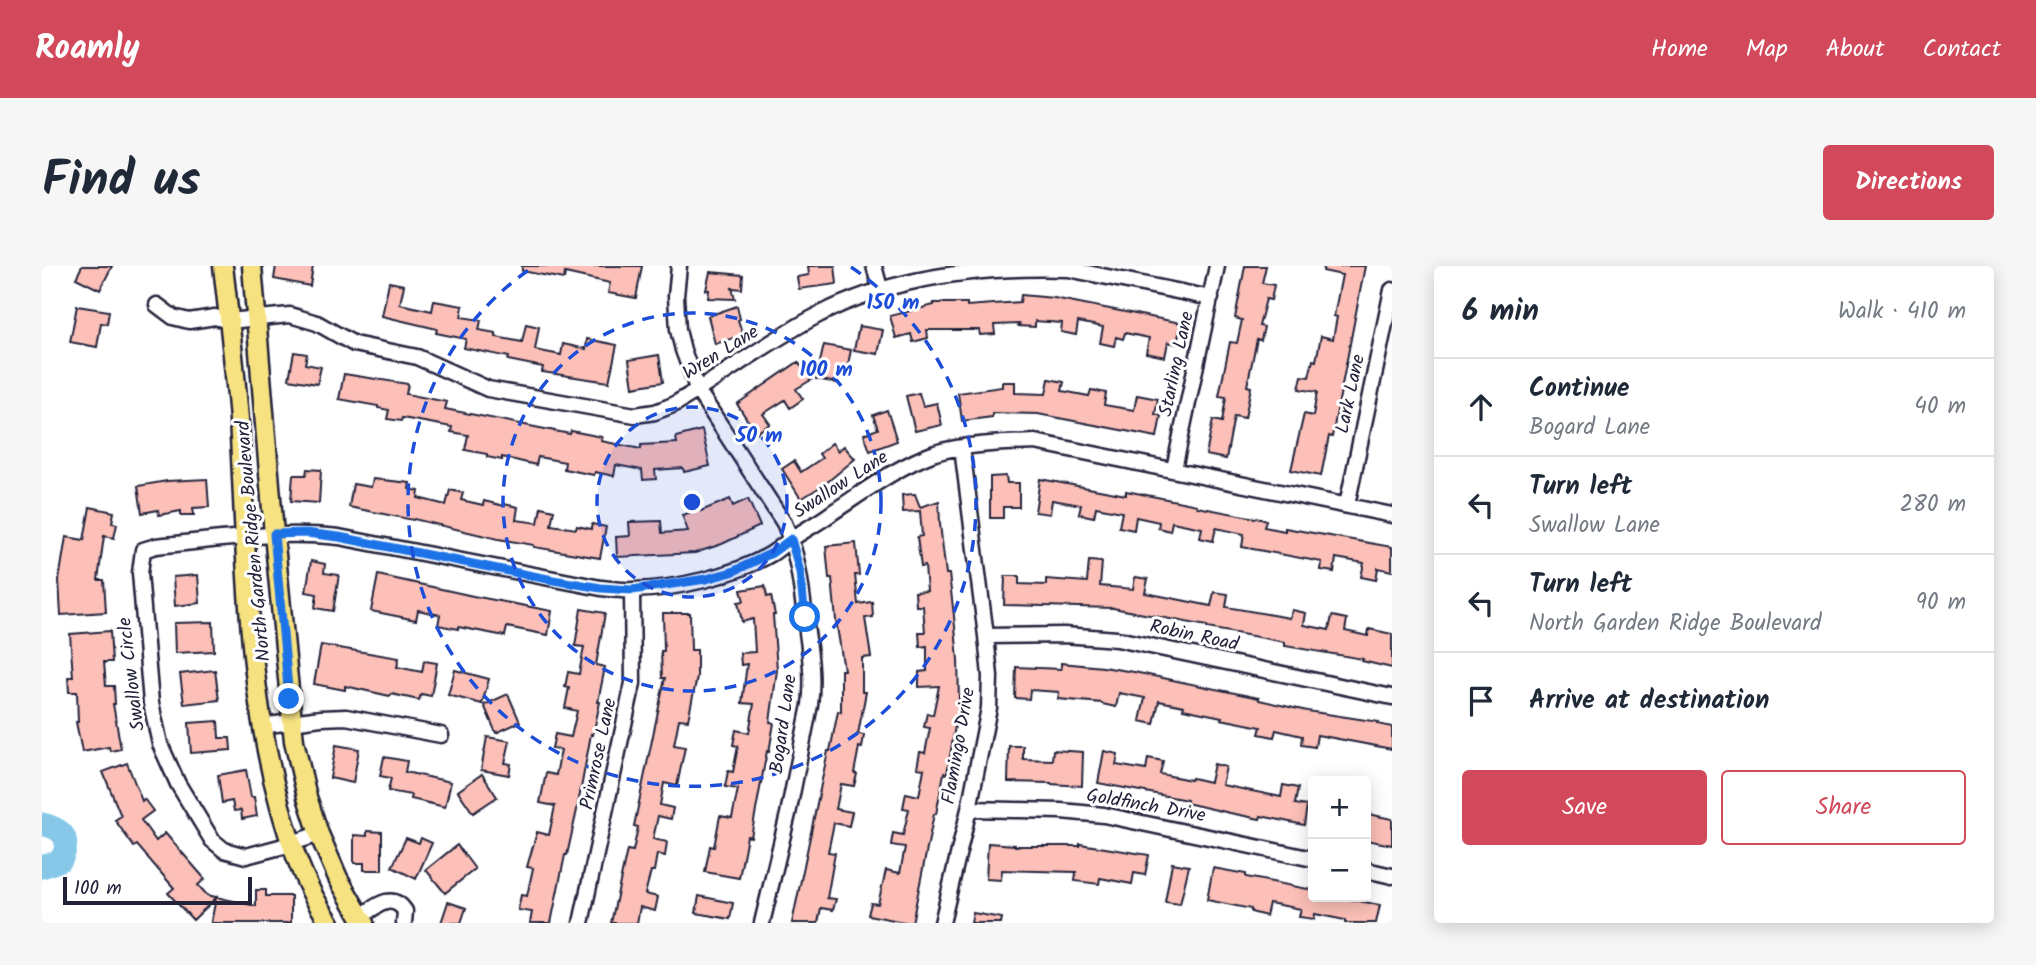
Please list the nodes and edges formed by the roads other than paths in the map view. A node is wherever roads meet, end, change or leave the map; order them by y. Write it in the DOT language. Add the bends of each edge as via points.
graph roads {
  1 [pos="223,266"];
  2 [pos="252,266"];
  3 [pos="679,266"];
  4 [pos="874,266"];
  5 [pos="1047,266"];
  6 [pos="1217,266"];
  7 [pos="880,288"];
  8 [pos="1392,290"];
  9 [pos="1211,298"];
  10 [pos="157,305"];
  11 [pos="256,318"];
  12 [pos="229,321"];
  13 [pos="698,391"];
  14 [pos="962,448"];
  15 [pos="1174,469"];
  16 [pos="1347,505"];
  17 [pos="1392,515"];
  18 [pos="274,534"];
  19 [pos="244,537"];
  20 [pos="791,539"];
  21 [pos="632,590"];
  22 [pos="986,636"];
  23 [pos="1392,697"];
  24 [pos="291,721"];
  25 [pos="261,726"];
  26 [pos="441,735"];
  27 [pos="969,809"];
  28 [pos="319,834"];
  29 [pos="291,844"];
  30 [pos="1308,858"];
  31 [pos="1371,871"];
  32 [pos="1392,876"];
  33 [pos="362,920"];
  34 [pos="330,923"];
  35 [pos="404,923"];
  36 [pos="581,923"];
  37 [pos="762,923"];
  38 [pos="942,923"];
  1 -- 12 [label="main road, North Garden Ridge Boulevard"];
  2 -- 11 [label="main road, North Garden Ridge Boulevard"];
  3 -- 13 [label="street, Bogard Lane" via="678,330"];
  4 -- 7 [label="street"];
  5 -- 7 [label="street, Wren Lane" via="940,274"];
  5 -- 9 [label="street, Wren Lane"];
  6 -- 9 [label="street, Starling Lane"];
  7 -- 13 [label="street, Wren Lane" via="810,319"];
  8 -- 16 [label="street, Lark Lane"];
  9 -- 15 [label="street, Starling Lane"];
  10 -- 12 [label="street, Wren Lane" via="173,317 189,321 215,317"];
  11 -- 12 [label="street, Wren Lane"];
  11 -- 13 [label="street, Wren Lane" via="290,316 317,323 355,344 417,357 488,389 609,411 655,412"];
  11 -- 18 [label="main road, North Garden Ridge Boulevard"];
  12 -- 19 [label="main road, North Garden Ridge Boulevard"];
  13 -- 20 [label="street, Bogard Lane"];
  14 -- 15 [label="street, Swallow Lane" via="1035,442"];
  14 -- 20 [label="street, Swallow Lane" via="906,466"];
  14 -- 22 [label="street, Flamingo Drive"];
  15 -- 16 [label="street, Swallow Lane"];
  16 -- 17 [label="street, Swallow Lane"];
  18 -- 19 [label="street, Swallow Circle"];
  18 -- 21 [label="street, Swallow Lane" via="339,537 553,580"];
  18 -- 24 [label="main road, North Garden Ridge Boulevard"];
  19 -- 25 [label="main road, North Garden Ridge Boulevard"];
  19 -- 29 [label="street, Swallow Circle" via="143,550 140,573 151,703 166,760 212,839 224,850 246,856"];
  20 -- 21 [label="street, Swallow Lane" via="732,572"];
  20 -- 37 [label="street, Bogard Lane" via="800,572 812,687"];
  21 -- 36 [label="street, Primrose Lane" via="633,683"];
  22 -- 23 [label="street, Robin Road" via="1117,639"];
  22 -- 27 [label="street, Flamingo Drive" via="989,708"];
  24 -- 25 [label="street"];
  24 -- 26 [label="street" via="346,717"];
  24 -- 28 [label="main road, North Garden Ridge Boulevard"];
  25 -- 29 [label="main road, North Garden Ridge Boulevard"];
  27 -- 30 [label="street, Goldfinch Drive" via="1104,815"];
  27 -- 38 [label="street, Flamingo Drive"];
  28 -- 29 [label="street, Swallow Circle"];
  28 -- 33 [label="main road, North Garden Ridge Boulevard"];
  29 -- 34 [label="main road, North Garden Ridge Boulevard"];
  31 -- 32 [label="street"];
  33 -- 35 [label="street" via="383,902 394,901 405,911"];
}
